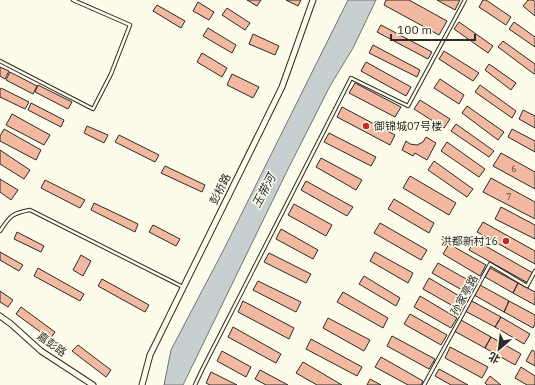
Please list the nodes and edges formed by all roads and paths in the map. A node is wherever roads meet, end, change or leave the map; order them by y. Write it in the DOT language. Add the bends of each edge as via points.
graph roads {
  1 [pos="72,0"];
  2 [pos="314,0"];
  3 [pos="465,0"];
  4 [pos="0,61"];
  5 [pos="0,231"];
  6 [pos="535,271"];
  7 [pos="183,287"];
  8 [pos="0,316"];
  9 [pos="93,385"];
  10 [pos="142,385"];
  11 [pos="195,385"];
  12 [pos="424,385"];
  1 -- 4 [label="lane" via="130,25 111,74 93,109"];
  2 -- 7 [label="street, 彭桥路" via="282,87"];
  3 -- 11 [label="lane" via="408,106 351,78"];
  5 -- 7 [label="lane" via="8,218 18,212 30,210"];
  6 -- 12 [label="lane, 孙家亭路" via="527,286 490,264"];
  7 -- 10 [label="street, 彭桥路" via="150,355"];
  8 -- 9 [label="street, 嘉彭路" via="41,351"];
}
